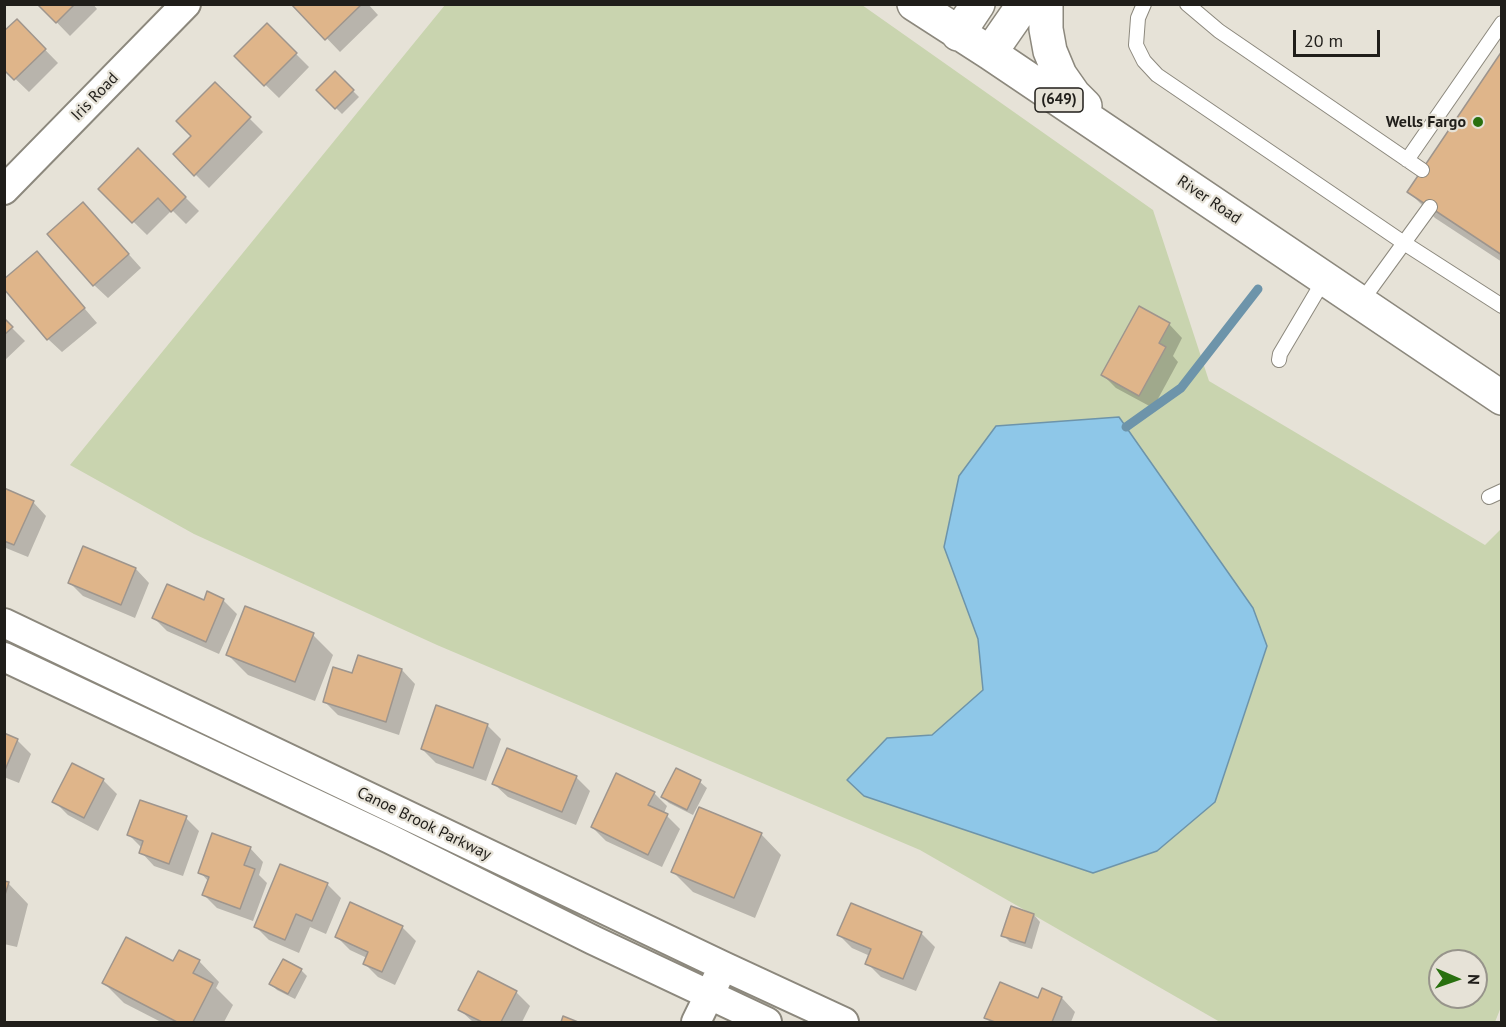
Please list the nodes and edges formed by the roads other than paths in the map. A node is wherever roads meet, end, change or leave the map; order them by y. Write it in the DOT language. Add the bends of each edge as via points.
graph roads {
  1 [pos="186,4"];
  2 [pos="914,4"];
  3 [pos="978,4"];
  4 [pos="1024,4"];
  5 [pos="1046,4"];
  6 [pos="1144,4"];
  7 [pos="1187,4"];
  8 [pos="1502,23"];
  9 [pos="958,34"];
  10 [pos="990,53"];
  11 [pos="1127,147"];
  12 [pos="1407,160"];
  13 [pos="1422,170"];
  14 [pos="4,190"];
  15 [pos="1430,207"];
  16 [pos="1404,243"];
  17 [pos="1325,278"];
  18 [pos="1361,302"];
  19 [pos="1502,306"];
  20 [pos="1279,360"];
  21 [pos="1502,398"];
  22 [pos="4,623"];
  23 [pos="4,657"];
  24 [pos="723,966"];
  25 [pos="709,995"];
  26 [pos="696,1023"];
  27 [pos="767,1023"];
  28 [pos="844,1023"];
  1 -- 14 [label="street, Iris Road"];
  2 -- 9 [label="main road, River Road / (649)"];
  3 -- 9 [label="main road"];
  4 -- 10 [label="main road"];
  5 -- 11 [label="main road" via="1050,51 1060,75 1074,95"];
  6 -- 16 [label="lane" via="1138,18 1136,45 1157,75"];
  7 -- 12 [label="lane" via="1219,31"];
  8 -- 12 [label="lane"];
  9 -- 10 [label="main road, River Road / (649)"];
  10 -- 11 [label="main road, River Road / (649)"];
  11 -- 17 [label="main road, River Road"];
  12 -- 13 [label="lane"];
  15 -- 16 [label="lane"];
  16 -- 18 [label="lane"];
  16 -- 19 [label="lane"];
  17 -- 18 [label="main road, River Road"];
  17 -- 20 [label="lane"];
  18 -- 21 [label="main road, River Road"];
  22 -- 24 [label="street, Canoe Brook Parkway"];
  23 -- 25 [label="street, Canoe Brook Parkway"];
  24 -- 25 [label="street"];
  24 -- 28 [label="street, Canoe Brook Parkway"];
  25 -- 26 [label="street"];
  25 -- 27 [label="street, Canoe Brook Parkway"];
}
